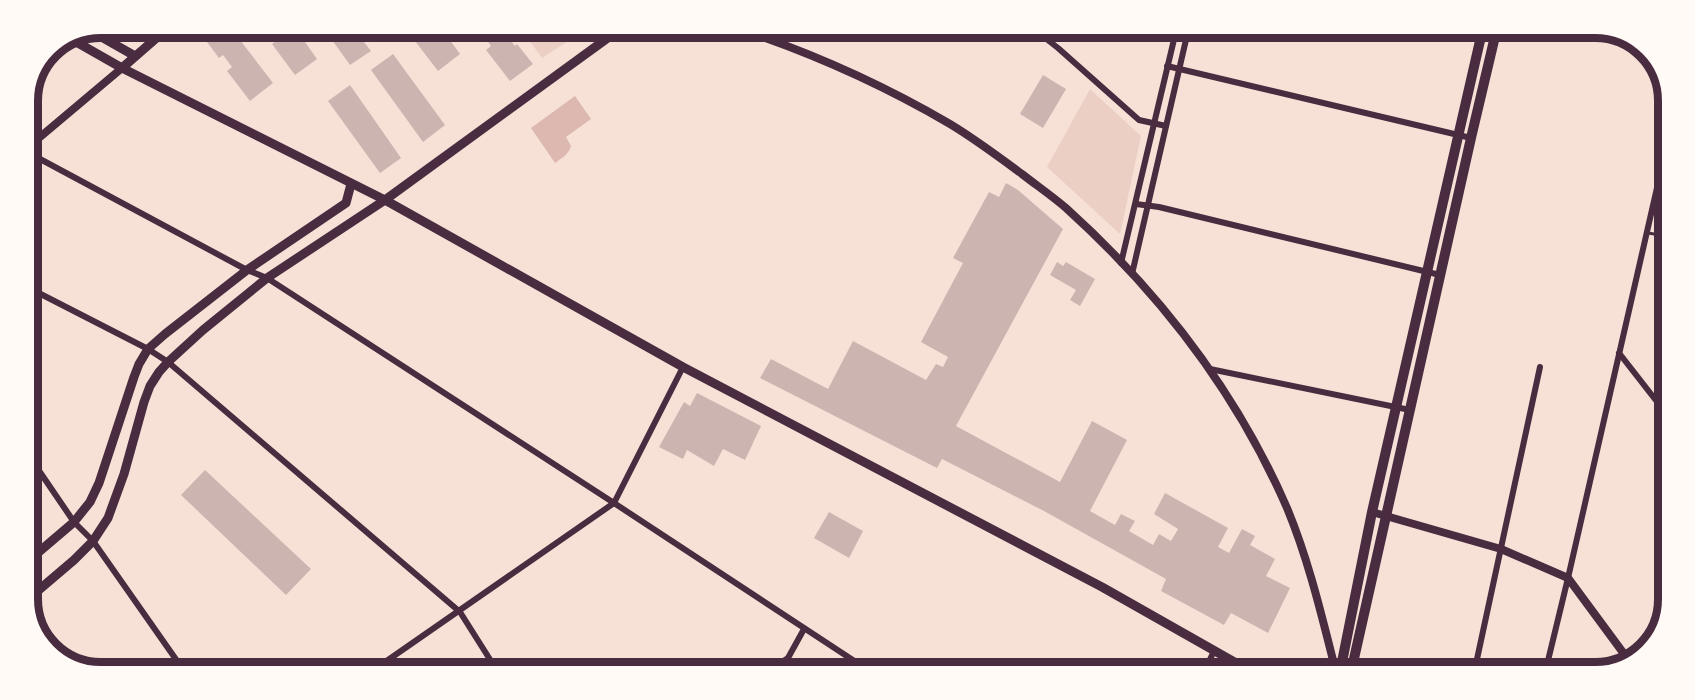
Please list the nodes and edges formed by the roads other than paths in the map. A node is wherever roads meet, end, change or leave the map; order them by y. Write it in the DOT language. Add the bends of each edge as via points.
graph roads {
  1 [pos="103,38"];
  2 [pos="156,38"];
  3 [pos="608,38"];
  4 [pos="765,38"];
  5 [pos="1045,38"];
  6 [pos="1174,38"];
  7 [pos="1186,38"];
  8 [pos="1481,38"];
  9 [pos="1495,38"];
  10 [pos="76,42"];
  11 [pos="135,56"];
  12 [pos="1167,66"];
  13 [pos="122,68"];
  14 [pos="1178,69"];
  15 [pos="1154,123"];
  16 [pos="1166,126"];
  17 [pos="1458,136"];
  18 [pos="1471,138"];
  19 [pos="38,141"];
  20 [pos="38,156"];
  21 [pos="351,184"];
  22 [pos="1657,188"];
  23 [pos="385,200"];
  24 [pos="1136,204"];
  25 [pos="1148,206"];
  26 [pos="1647,233"];
  27 [pos="1657,235"];
  28 [pos="1121,263"];
  29 [pos="247,270"];
  30 [pos="1426,273"];
  31 [pos="1132,274"];
  32 [pos="1440,275"];
  33 [pos="267,278"];
  34 [pos="38,293"];
  35 [pos="148,349"];
  36 [pos="1619,353"];
  37 [pos="168,362"];
  38 [pos="682,367"];
  39 [pos="1540,368"];
  40 [pos="1210,369"];
  41 [pos="1658,403"];
  42 [pos="1397,407"];
  43 [pos="1410,410"];
  44 [pos="38,469"];
  45 [pos="614,503"];
  46 [pos="1372,512"];
  47 [pos="1386,516"];
  48 [pos="74,522"];
  49 [pos="93,541"];
  50 [pos="1501,549"];
  51 [pos="38,553"];
  52 [pos="1568,578"];
  53 [pos="38,591"];
  54 [pos="460,612"];
  55 [pos="804,629"];
  56 [pos="1214,651"];
  57 [pos="1625,655"];
  58 [pos="178,662"];
  59 [pos="385,662"];
  60 [pos="492,662"];
  61 [pos="782,662"];
  62 [pos="856,662"];
  63 [pos="1209,662"];
  64 [pos="1234,662"];
  65 [pos="1335,662"];
  66 [pos="1340,662"];
  67 [pos="1353,662"];
  68 [pos="1476,662"];
  69 [pos="1548,662"];
  1 -- 11 [label="main road"];
  2 -- 11 [label="main road"];
  3 -- 23 [label="main road"];
  4 -- 28 [label="street" via="859,77 952,125 1065,207"];
  5 -- 15 [label="street" via="1139,120"];
  6 -- 12 [label="street"];
  7 -- 14 [label="street"];
  8 -- 17 [label="main road"];
  9 -- 18 [label="main road"];
  10 -- 13 [label="main road"];
  11 -- 13 [label="main road"];
  12 -- 14 [label="street"];
  12 -- 15 [label="street"];
  13 -- 19 [label="street"];
  13 -- 21 [label="main road"];
  14 -- 16 [label="street"];
  14 -- 17 [label="street"];
  15 -- 16 [label="street"];
  15 -- 24 [label="street"];
  16 -- 25 [label="street"];
  17 -- 18 [label="street"];
  17 -- 30 [label="main road"];
  18 -- 32 [label="main road"];
  20 -- 29 [label="street"];
  21 -- 23 [label="main road"];
  21 -- 29 [label="main road" via="346,203"];
  22 -- 26 [label="street"];
  23 -- 33 [label="main road"];
  23 -- 38 [label="main road"];
  24 -- 25 [label="street"];
  24 -- 28 [label="street"];
  25 -- 30 [label="street"];
  25 -- 31 [label="street"];
  26 -- 27 [label="lane"];
  26 -- 36 [label="street"];
  28 -- 31 [label="street"];
  29 -- 33 [label="street"];
  29 -- 35 [label="main road"];
  30 -- 32 [label="street"];
  30 -- 42 [label="main road"];
  31 -- 40 [label="street"];
  32 -- 43 [label="main road"];
  33 -- 37 [label="main road"];
  33 -- 45 [label="street"];
  34 -- 35 [label="street"];
  35 -- 37 [label="street"];
  35 -- 48 [label="main road" via="134,377 99,483"];
  36 -- 41 [label="street"];
  36 -- 52 [label="street"];
  37 -- 49 [label="main road" via="150,386 108,518"];
  37 -- 54 [label="street"];
  38 -- 45 [label="street"];
  38 -- 56 [label="main road" via="1091,581"];
  39 -- 50 [label="street"];
  40 -- 42 [label="street"];
  40 -- 65 [label="street" via="1287,509"];
  42 -- 43 [label="street"];
  42 -- 46 [label="main road"];
  43 -- 47 [label="main road"];
  44 -- 48 [label="street"];
  45 -- 54 [label="street"];
  45 -- 55 [label="street"];
  46 -- 47 [label="street"];
  46 -- 66 [label="main road"];
  47 -- 50 [label="street"];
  47 -- 67 [label="main road"];
  48 -- 49 [label="street"];
  48 -- 51 [label="main road"];
  49 -- 53 [label="main road"];
  49 -- 58 [label="street"];
  50 -- 52 [label="street"];
  50 -- 68 [label="street"];
  52 -- 57 [label="street"];
  52 -- 69 [label="street"];
  54 -- 59 [label="street"];
  54 -- 60 [label="street"];
  55 -- 61 [label="street"];
  55 -- 62 [label="street"];
  56 -- 63 [label="street"];
  56 -- 64 [label="main road"];
}
